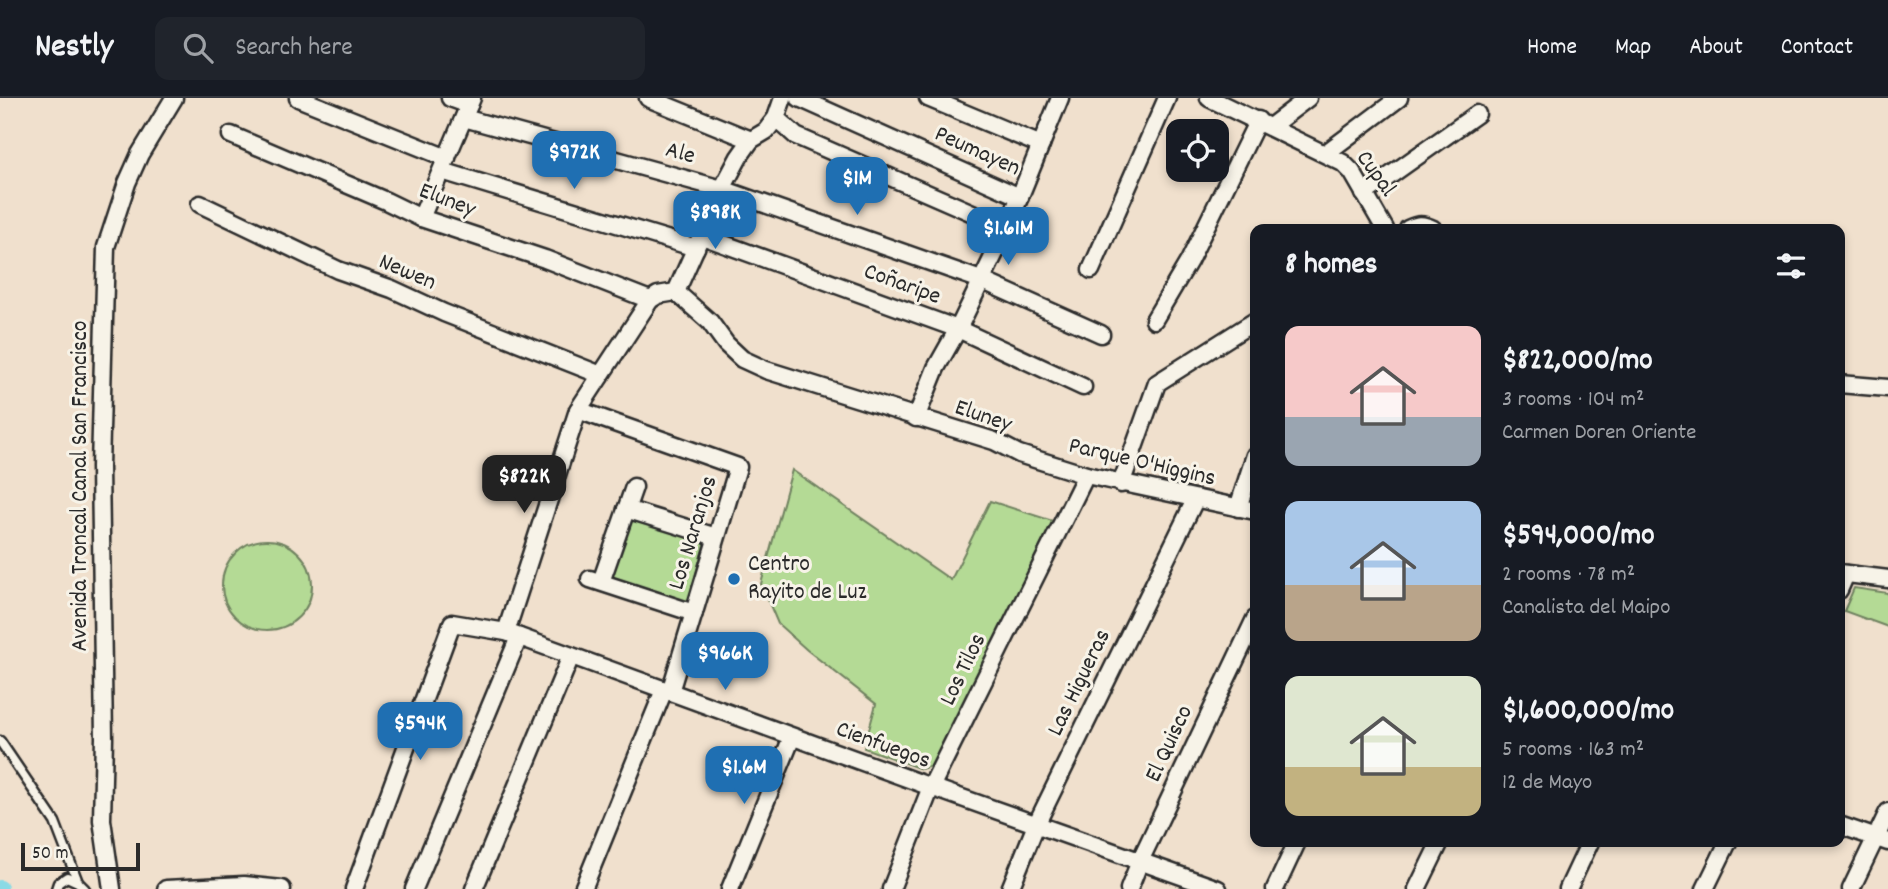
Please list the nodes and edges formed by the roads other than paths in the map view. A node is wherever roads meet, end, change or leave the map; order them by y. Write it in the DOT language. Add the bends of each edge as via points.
graph roads {
  1 [pos="174,98"];
  2 [pos="298,98"];
  3 [pos="450,98"];
  4 [pos="648,98"];
  5 [pos="783,98"];
  6 [pos="799,98"];
  7 [pos="928,98"];
  8 [pos="1060,98"];
  9 [pos="1167,98"];
  10 [pos="1308,98"];
  11 [pos="1399,98"];
  12 [pos="1222,100"];
  13 [pos="468,107"];
  14 [pos="1477,114"];
  15 [pos="776,118"];
  16 [pos="1264,124"];
  17 [pos="231,135"];
  18 [pos="751,141"];
  19 [pos="1041,145"];
  20 [pos="1326,153"];
  21 [pos="445,164"];
  22 [pos="722,189"];
  23 [pos="1364,194"];
  24 [pos="1020,197"];
  25 [pos="200,204"];
  26 [pos="421,218"];
  27 [pos="1382,224"];
  28 [pos="1007,228"];
  29 [pos="699,242"];
  30 [pos="1091,270"];
  31 [pos="981,280"];
  32 [pos="676,292"];
  33 [pos="650,300"];
  34 [pos="1154,320"];
  35 [pos="1250,324"];
  36 [pos="958,329"];
  37 [pos="1101,334"];
  38 [pos="601,375"];
  39 [pos="1845,384"];
  40 [pos="1083,387"];
  41 [pos="1888,388"];
  42 [pos="578,410"];
  43 [pos="916,418"];
  44 [pos="1019,454"];
  45 [pos="1086,475"];
  46 [pos="1121,484"];
  47 [pos="634,487"];
  48 [pos="1250,489"];
  49 [pos="1195,500"];
  50 [pos="626,509"];
  51 [pos="1247,510"];
  52 [pos="716,537"];
  53 [pos="1845,574"];
  54 [pos="1888,579"];
  55 [pos="694,613"];
  56 [pos="1250,630"];
  57 [pos="512,634"];
  58 [pos="572,656"];
  59 [pos="667,691"];
  60 [pos="792,737"];
  61 [pos="0,741"];
  62 [pos="931,788"];
  63 [pos="1888,813"];
  64 [pos="1036,825"];
  65 [pos="1845,827"];
  66 [pos="1882,839"];
  67 [pos="1295,847"];
  68 [pos="1438,847"];
  69 [pos="1588,847"];
  70 [pos="1726,847"];
  71 [pos="1140,861"];
  72 [pos="81,886"];
  73 [pos="56,889"];
  74 [pos="112,889"];
  75 [pos="166,889"];
  76 [pos="282,889"];
  77 [pos="354,889"];
  78 [pos="414,889"];
  79 [pos="474,889"];
  80 [pos="583,889"];
  81 [pos="730,889"];
  82 [pos="891,889"];
  83 [pos="1010,889"];
  84 [pos="1129,889"];
  85 [pos="1218,889"];
  86 [pos="1275,889"];
  87 [pos="1418,889"];
  88 [pos="1568,889"];
  89 [pos="1705,889"];
  90 [pos="1851,889"];
  1 -- 74 [label="street, Avenida Troncal Canal San Francisco" via="140,154 106,247 100,467 102,820"];
  2 -- 21 [label="street, Coñaripe"];
  3 -- 13 [label="street, Ale"];
  4 -- 18 [label="street"];
  5 -- 15 [label="street"];
  6 -- 24 [label="street, Peumayen"];
  7 -- 19 [label="street"];
  8 -- 19 [label="street"];
  9 -- 30 [label="street"];
  10 -- 16 [label="street"];
  11 -- 20 [label="street"];
  12 -- 16 [label="street, Cupal"];
  13 -- 21 [label="street"];
  13 -- 22 [label="street, Ale"];
  14 -- 23 [label="street"];
  15 -- 18 [label="street"];
  15 -- 28 [label="street" via="796,136"];
  16 -- 20 [label="street, Cupal"];
  16 -- 34 [label="street"];
  17 -- 26 [label="street, Eluney"];
  18 -- 22 [label="street"];
  19 -- 24 [label="street"];
  20 -- 23 [label="street, Cupal" via="1352,172"];
  21 -- 26 [label="street"];
  21 -- 29 [label="street, Coñaripe"];
  22 -- 29 [label="street"];
  22 -- 31 [label="street, Ale"];
  23 -- 27 [label="street, Cupal"];
  24 -- 28 [label="street"];
  25 -- 38 [label="street, Newen" via="338,270"];
  26 -- 33 [label="street, Eluney"];
  28 -- 31 [label="street"];
  29 -- 32 [label="street"];
  29 -- 36 [label="street, Coñaripe"];
  31 -- 36 [label="street"];
  31 -- 37 [label="street, Ale"];
  32 -- 33 [label="street"];
  32 -- 43 [label="street, Eluney" via="742,359"];
  33 -- 38 [label="street"];
  35 -- 46 [label="street" via="1157,383"];
  36 -- 40 [label="street, Coñaripe"];
  36 -- 43 [label="street"];
  38 -- 42 [label="street"];
  39 -- 41 [label="street"];
  42 -- 52 [label="street, Los Naranjos" via="738,467"];
  42 -- 57 [label="street"];
  43 -- 44 [label="street, Eluney" via="994,441"];
  44 -- 45 [label="street, Parque O'Higgins"];
  45 -- 46 [label="street, Parque O'Higgins"];
  45 -- 62 [label="street, Los Tilos"];
  46 -- 49 [label="street, Parque O'Higgins"];
  47 -- 50 [label="street"];
  48 -- 51 [label="street"];
  49 -- 51 [label="street, Parque O'Higgins"];
  49 -- 64 [label="street, Las Higueras"];
  50 -- 52 [label="street"];
  50 -- 55 [label="street" via="596,581"];
  52 -- 55 [label="street, Los Naranjos"];
  53 -- 54 [label="street"];
  55 -- 59 [label="street, Los Naranjos"];
  56 -- 71 [label="street, El Quisco"];
  57 -- 58 [label="street, Cienfuegos"];
  57 -- 77 [label="street, Cienfuegos" via="452,622"];
  57 -- 78 [label="street"];
  58 -- 59 [label="street, Cienfuegos"];
  58 -- 79 [label="street"];
  59 -- 60 [label="street, Cienfuegos"];
  59 -- 80 [label="street, Los Naranjos"];
  60 -- 62 [label="street, Cienfuegos"];
  60 -- 81 [label="street"];
  61 -- 72 [label="lane" via="55,822"];
  62 -- 64 [label="street, Cienfuegos"];
  62 -- 82 [label="street, Los Tilos"];
  63 -- 66 [label="street"];
  64 -- 71 [label="street, Cienfuegos"];
  64 -- 83 [label="street, Las Higueras"];
  65 -- 66 [label="street"];
  66 -- 90 [label="street"];
  67 -- 86 [label="street"];
  68 -- 87 [label="street"];
  69 -- 88 [label="street"];
  70 -- 89 [label="street"];
  71 -- 84 [label="street, El Quisco"];
  71 -- 85 [label="street, Cienfuegos"];
  72 -- 73 [label="lane" via="67,877"];
  75 -- 76 [label="street" via="244,885"];
}
